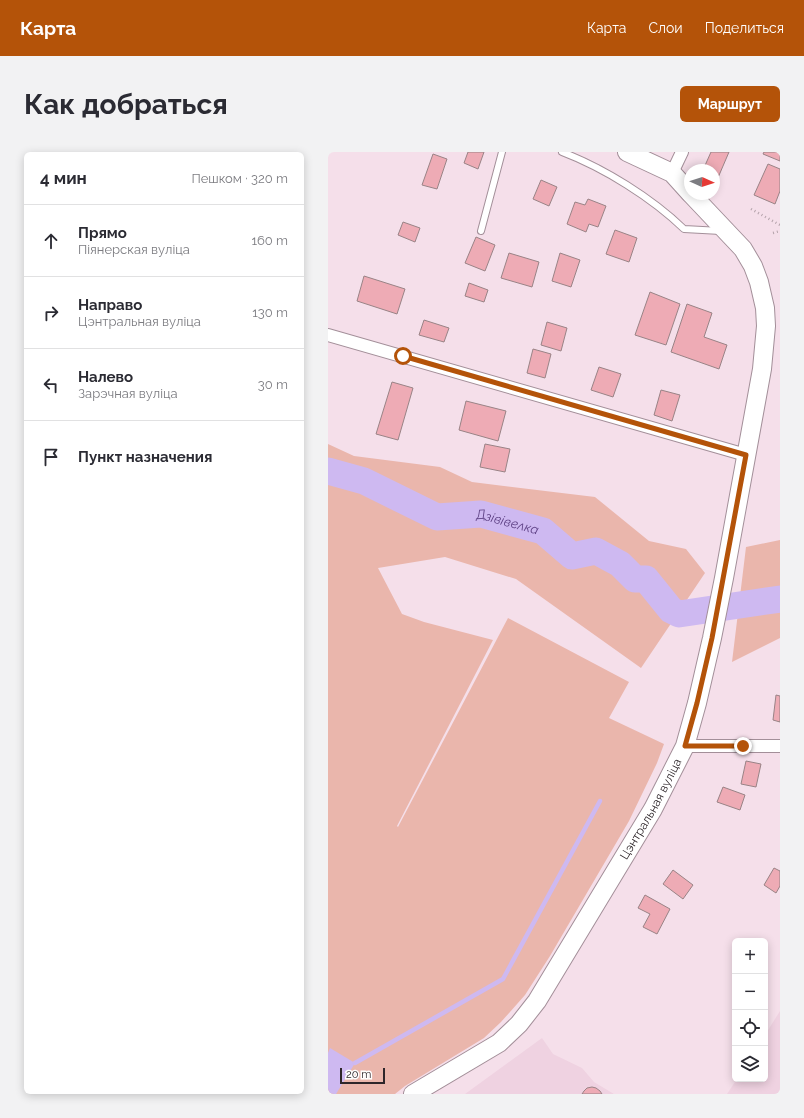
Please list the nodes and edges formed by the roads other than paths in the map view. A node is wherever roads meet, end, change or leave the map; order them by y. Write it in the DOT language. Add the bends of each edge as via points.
graph roads {
  1 [pos="502,152"];
  2 [pos="562,152"];
  3 [pos="627,152"];
  4 [pos="682,152"];
  5 [pos="672,173"];
  6 [pos="684,186"];
  7 [pos="697,200"];
  8 [pos="480,230"];
  9 [pos="726,232"];
  10 [pos="773,326"];
  11 [pos="328,334"];
  12 [pos="746,455"];
  13 [pos="685,746"];
  14 [pos="780,746"];
  15 [pos="413,1094"];
  1 -- 8 [label="lane"];
  2 -- 9 [label="lane" via="618,179 670,215 684,229"];
  3 -- 5 [label="street"];
  4 -- 5 [label="street"];
  5 -- 6 [label="street, Цэнтральная вуліца"];
  7 -- 9 [label="street, Цэнтральная вуліца"];
  9 -- 10 [label="street, Цэнтральная вуліца" via="743,249 753,266"];
  10 -- 12 [label="street, Цэнтральная вуліца"];
  11 -- 12 [label="street"];
  12 -- 13 [label="street, Цэнтральная вуліца" via="712,638"];
  13 -- 14 [label="street"];
  13 -- 15 [label="street, Цэнтральная вуліца" via="653,809 538,1001 519,1024 498,1043"];
}
